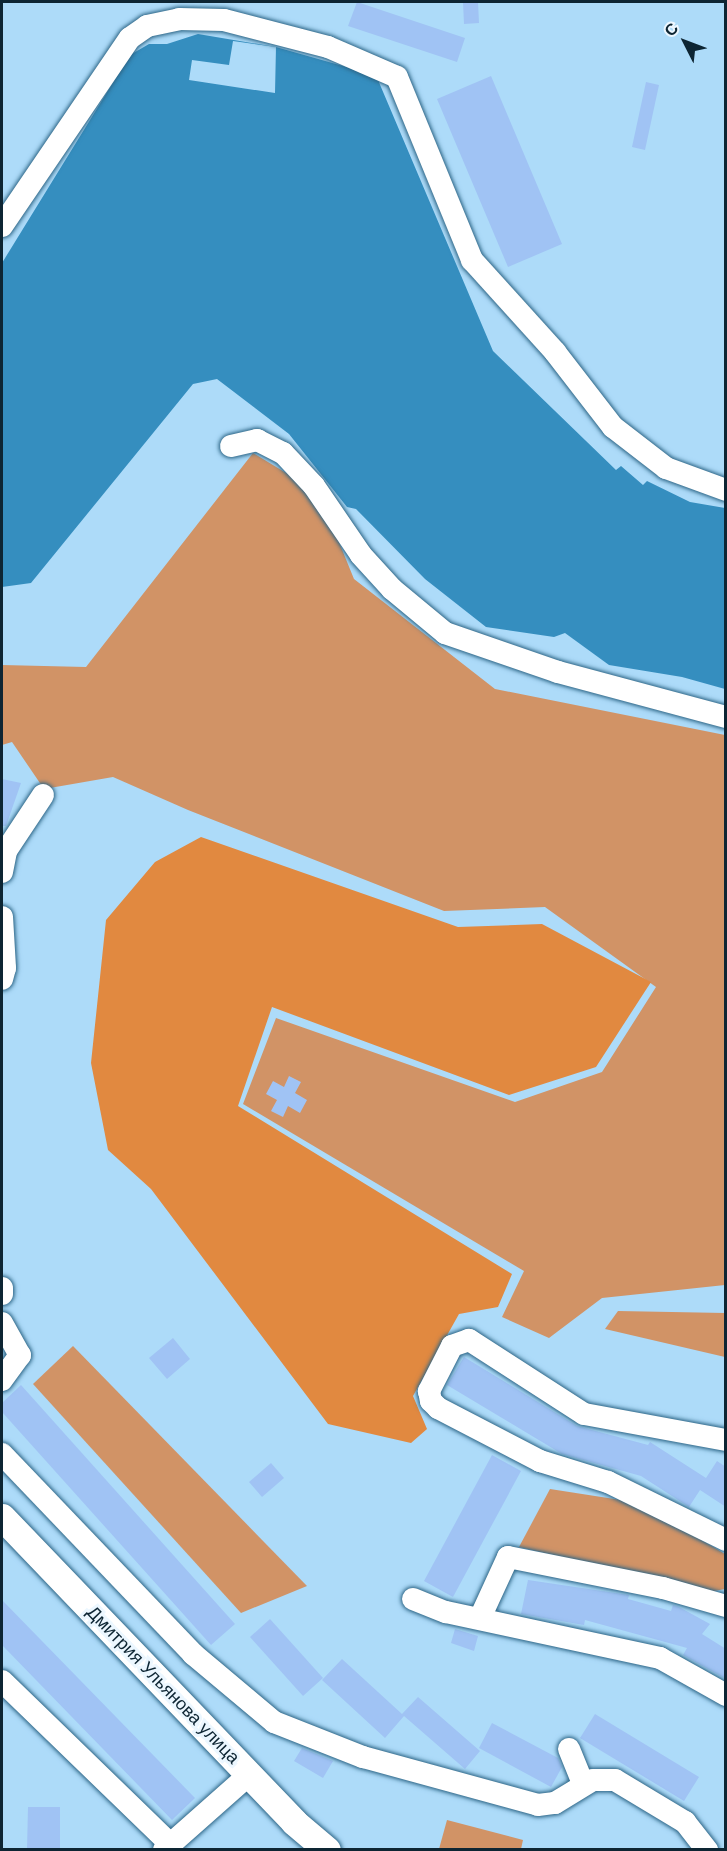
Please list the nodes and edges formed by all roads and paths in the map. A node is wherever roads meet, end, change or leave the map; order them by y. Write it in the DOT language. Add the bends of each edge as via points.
graph roads {
  1 [pos="2,226"];
  2 [pos="231,446"];
  3 [pos="726,490"];
  4 [pos="726,717"];
  5 [pos="43,795"];
  6 [pos="2,872"];
  7 [pos="2,917"];
  8 [pos="2,979"];
  9 [pos="2,1288"];
  10 [pos="2,1294"];
  11 [pos="2,1323"];
  12 [pos="2,1380"];
  13 [pos="726,1440"];
  14 [pos="2,1454"];
  15 [pos="2,1517"];
  16 [pos="726,1540"];
  17 [pos="413,1599"];
  18 [pos="726,1606"];
  19 [pos="480,1618"];
  20 [pos="2,1680"];
  21 [pos="726,1695"];
  22 [pos="569,1749"];
  23 [pos="250,1774"];
  24 [pos="583,1784"];
  25 [pos="167,1847"];
  26 [pos="327,1850"];
  27 [pos="707,1850"];
  1 -- 3 [label="street" via="130,38 147,26 179,19 224,20 328,47 397,77 472,260 555,352 613,427 666,468"];
  2 -- 4 [label="street" via="257,440 283,453 314,486 361,555 392,589 445,633 558,672"];
  5 -- 6 [label="street" via="6,851"];
  7 -- 8 [label="street"];
  9 -- 10 [label="street"];
  11 -- 12 [label="street" via="20,1355"];
  13 -- 16 [label="street" via="584,1414 465,1340 452,1346 430,1386 431,1401 540,1461 608,1482"];
  14 -- 24 [label="street" via="193,1654 274,1722 363,1757 538,1805 571,1795"];
  15 -- 23 [label="main road, Дмитрия Ульянова улица"];
  17 -- 19 [label="street" via="446,1612"];
  18 -- 19 [label="street" via="670,1589 508,1557"];
  19 -- 21 [label="street" via="660,1658"];
  20 -- 25 [label="street"];
  22 -- 24 [label="street"];
  23 -- 25 [label="street"];
  23 -- 26 [label="main road, Дмитрия Ульянова улица"];
  24 -- 27 [label="street" via="615,1780 685,1822"];
}
